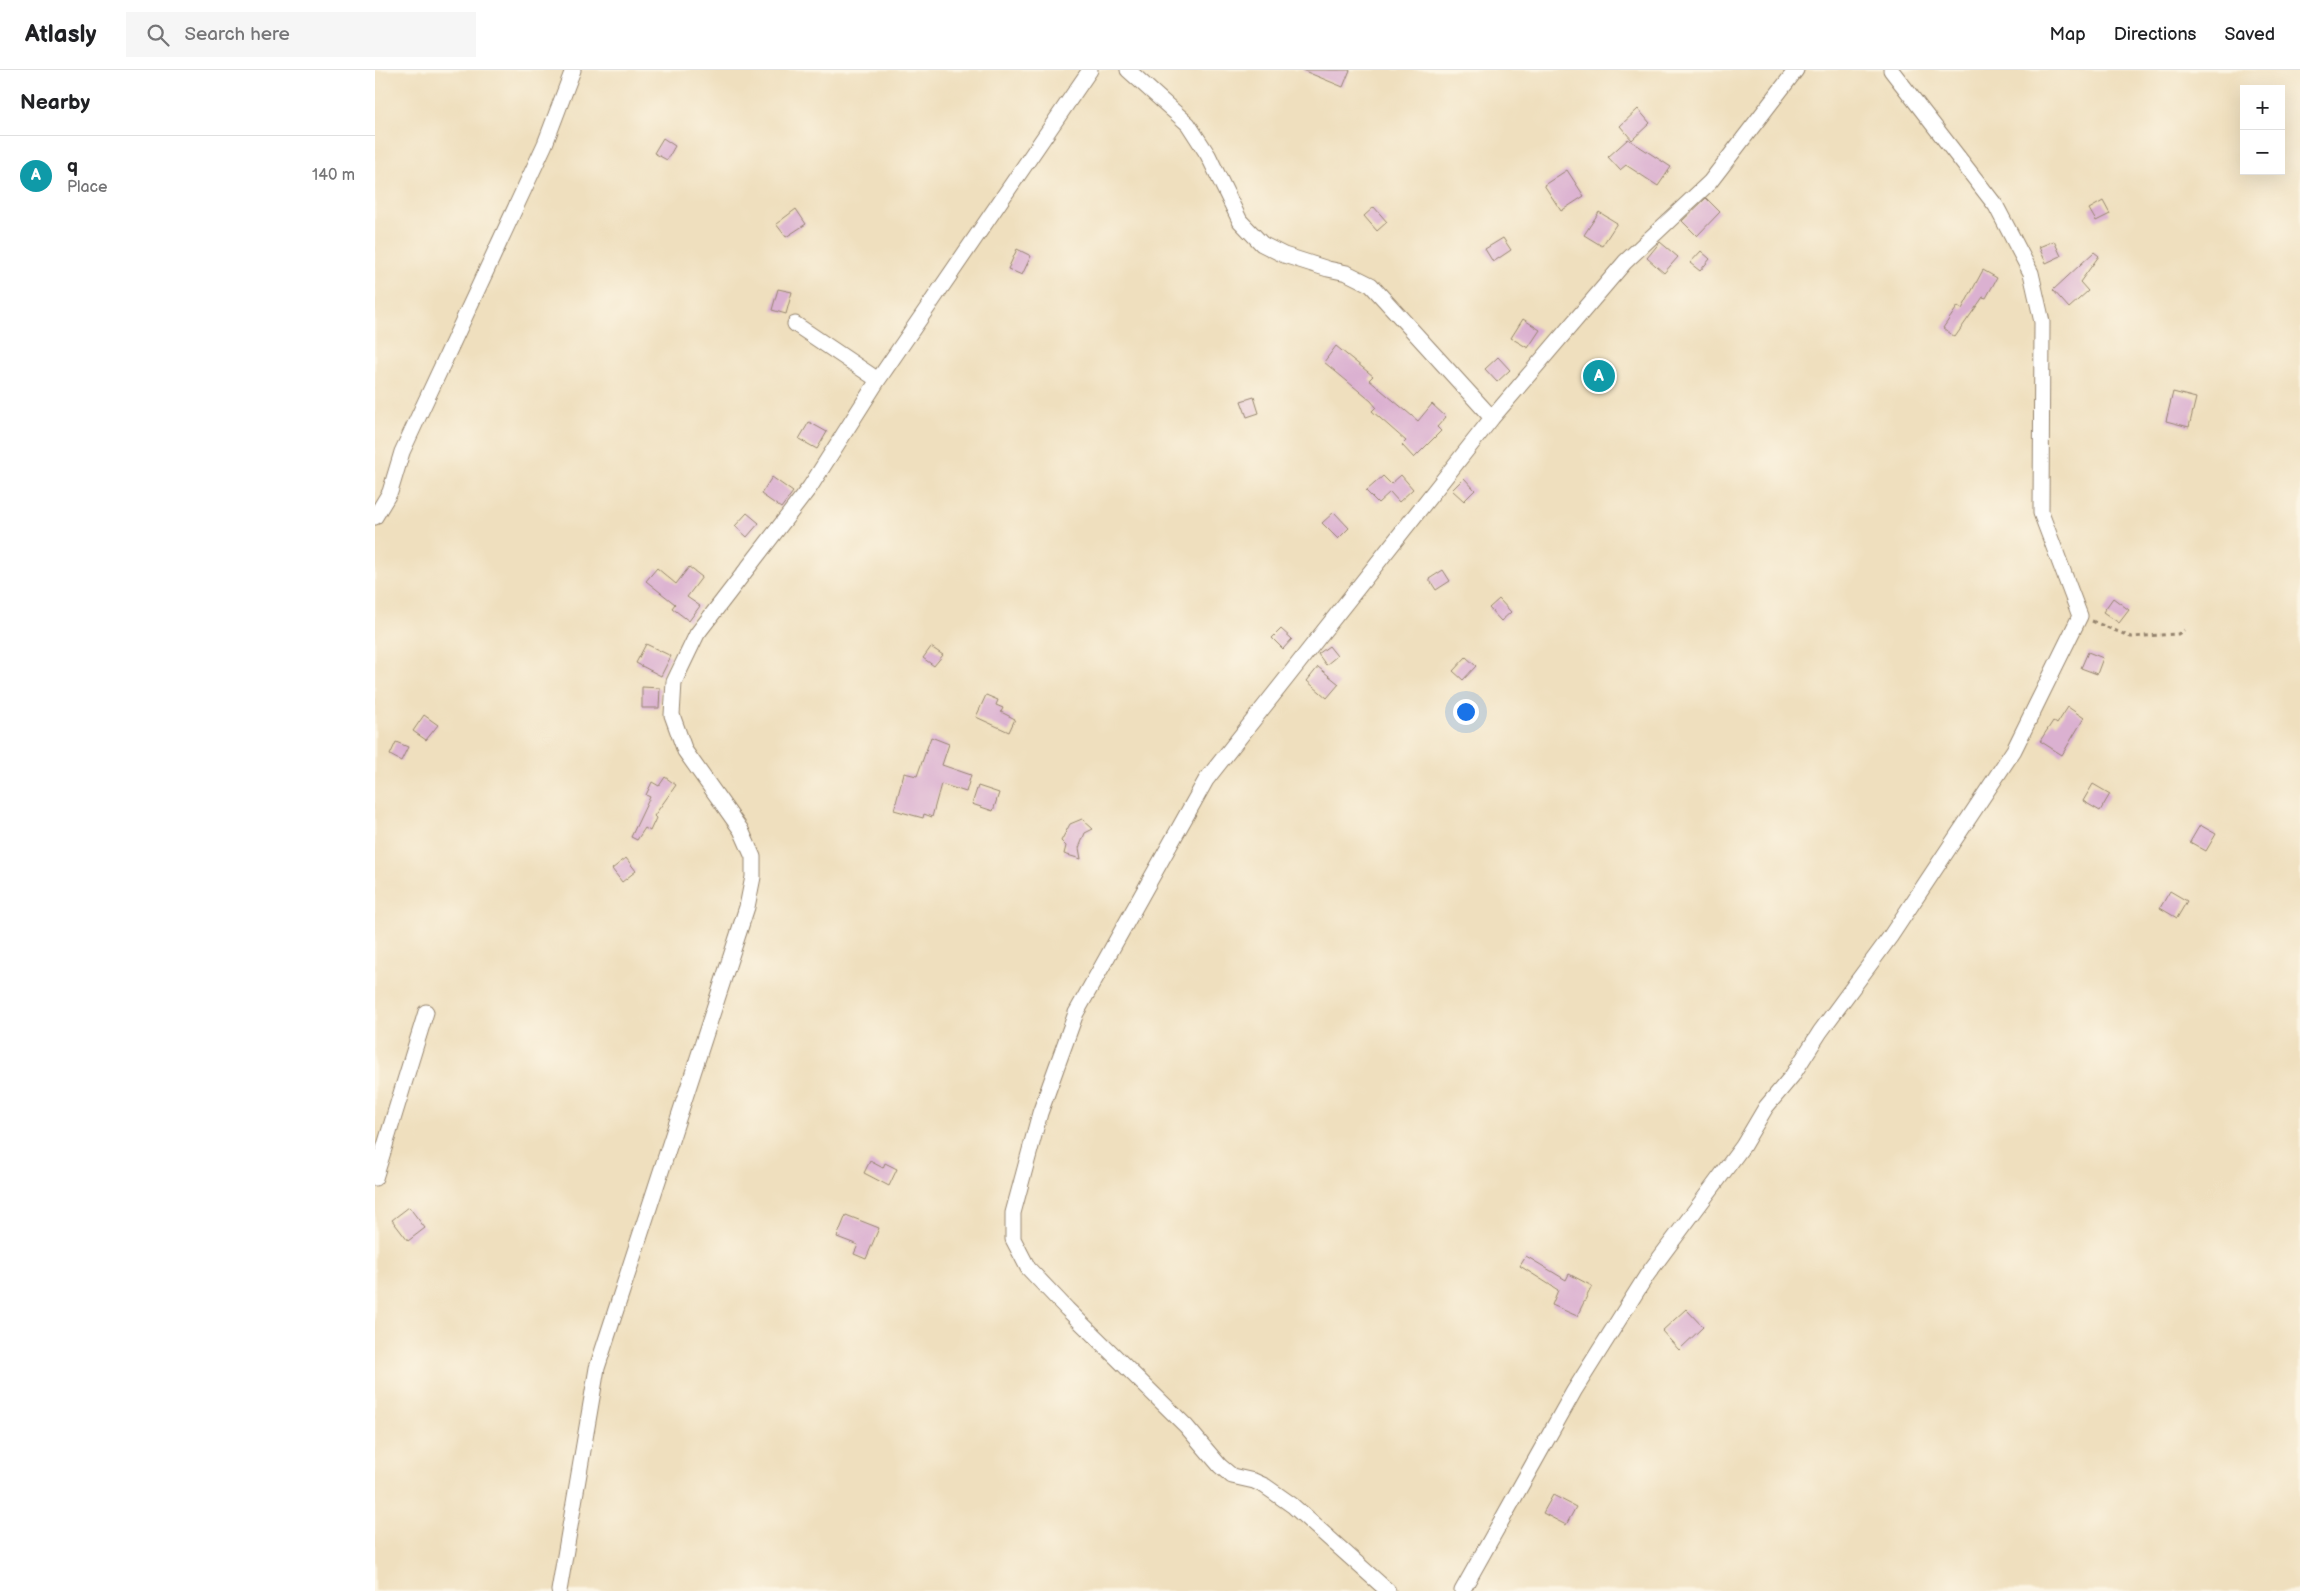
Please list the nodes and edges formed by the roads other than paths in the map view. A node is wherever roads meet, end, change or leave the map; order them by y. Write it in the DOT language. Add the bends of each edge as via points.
graph roads {
  1 [pos="573,70"];
  2 [pos="1090,70"];
  3 [pos="1128,70"];
  4 [pos="1796,70"];
  5 [pos="1891,70"];
  6 [pos="795,324"];
  7 [pos="878,380"];
  8 [pos="1492,418"];
  9 [pos="375,517"];
  10 [pos="426,1012"];
  11 [pos="375,1178"];
  12 [pos="559,1591"];
  13 [pos="1388,1591"];
  14 [pos="1462,1591"];
  1 -- 9 [label="street" via="545,144 402,452 390,492"];
  2 -- 7 [label="street"];
  3 -- 8 [label="street" via="1188,124 1208,155 1240,221 1262,244 1283,255 1347,273 1371,285"];
  4 -- 8 [label="street" via="1710,182 1625,262"];
  5 -- 14 [label="street" via="1996,206 2031,273 2042,322 2041,513 2080,616 2014,750 1890,937 1767,1107 1743,1146 1647,1275 1564,1408"];
  6 -- 7 [label="street"];
  7 -- 12 [label="street" via="810,487 697,634 674,682 672,715 685,752 741,830 753,857 753,878 741,925 597,1368"];
  8 -- 13 [label="street" via="1206,780 1076,1013 1040,1113 1013,1213 1013,1239 1028,1268 1186,1426 1220,1466 1232,1476 1260,1484 1292,1505"];
  10 -- 11 [label="street"];
}
